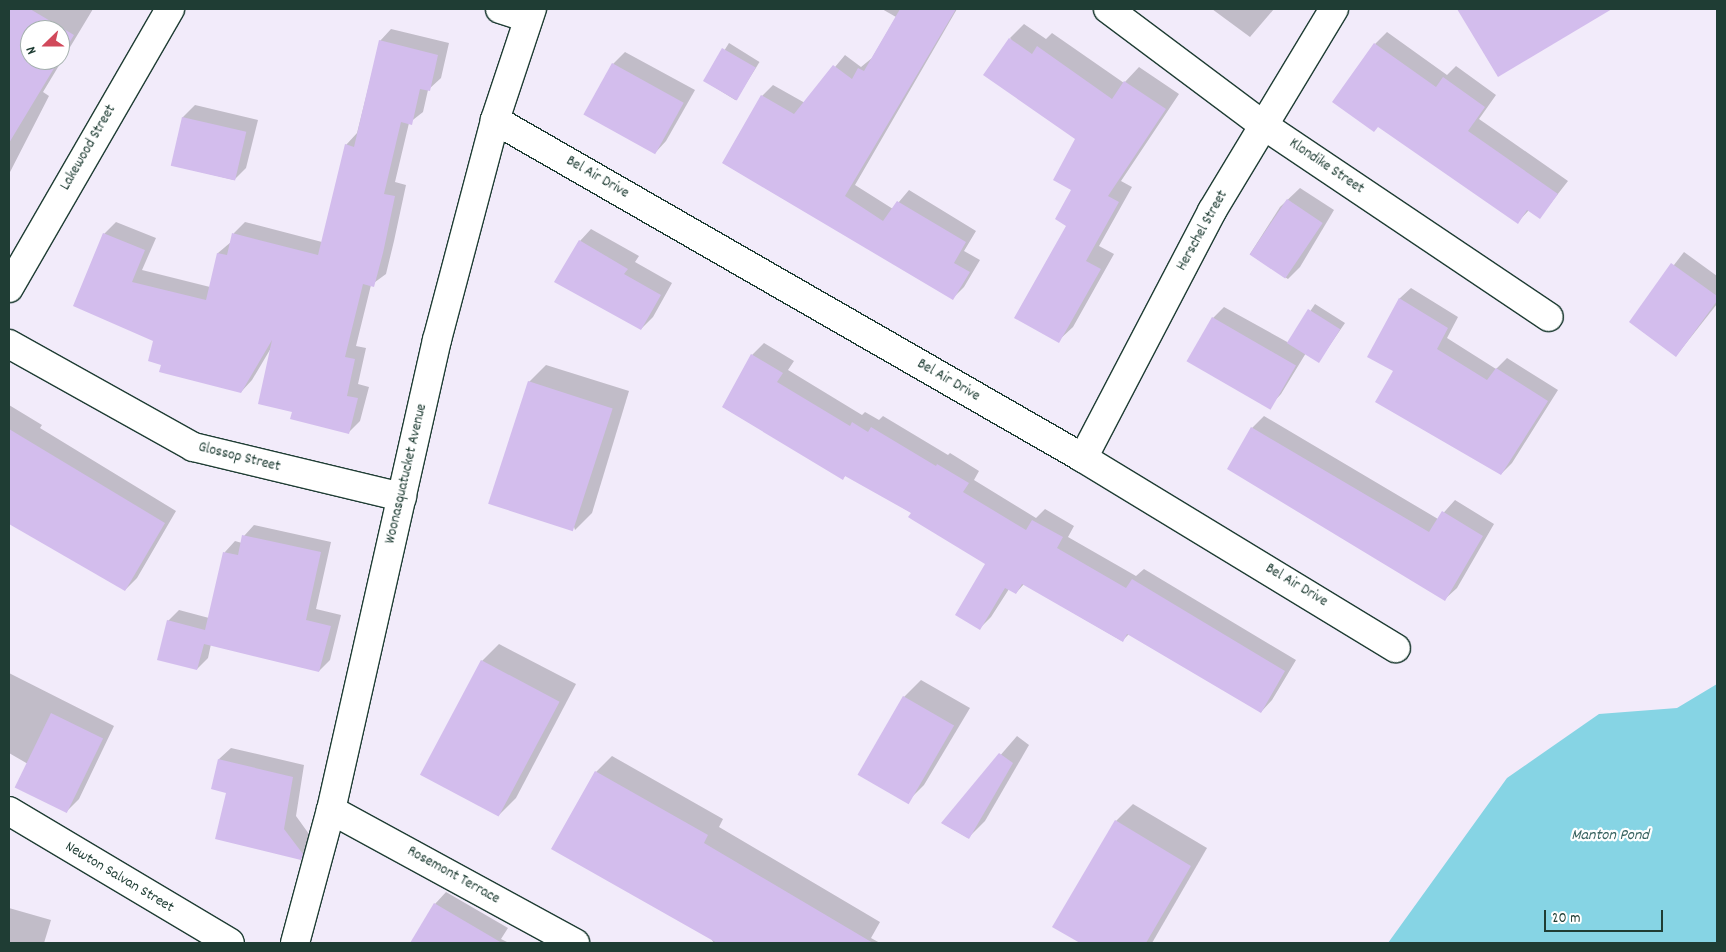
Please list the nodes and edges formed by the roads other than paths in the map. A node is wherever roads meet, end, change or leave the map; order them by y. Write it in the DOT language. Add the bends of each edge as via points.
graph roads {
  1 [pos="170,9"];
  2 [pos="500,9"];
  3 [pos="1108,9"];
  4 [pos="1334,9"];
  5 [pos="530,13"];
  6 [pos="495,120"];
  7 [pos="1263,125"];
  8 [pos="9,288"];
  9 [pos="1549,317"];
  10 [pos="9,344"];
  11 [pos="1083,458"];
  12 [pos="402,498"];
  13 [pos="1396,648"];
  14 [pos="330,810"];
  15 [pos="9,811"];
  16 [pos="230,943"];
  17 [pos="294,943"];
  18 [pos="575,943"];
  1 -- 8 [label="street, Lakewood Street"];
  2 -- 5 [label="street"];
  3 -- 7 [label="street, Klondike Street"];
  4 -- 7 [label="street, Herschel Street"];
  5 -- 6 [label="street, Woonasquatucket Avenue"];
  6 -- 11 [label="street, Bel Air Drive"];
  6 -- 12 [label="street, Woonasquatucket Avenue" via="437,340"];
  7 -- 9 [label="street, Klondike Street"];
  7 -- 11 [label="street, Herschel Street" via="1212,212"];
  10 -- 12 [label="street, Glossop Street" via="193,447"];
  11 -- 13 [label="street, Bel Air Drive"];
  12 -- 14 [label="street, Woonasquatucket Avenue"];
  14 -- 17 [label="street, Woonasquatucket Avenue"];
  14 -- 18 [label="street, Rosemont Terrace"];
  15 -- 16 [label="street, Newton Salvan Street"];
}
